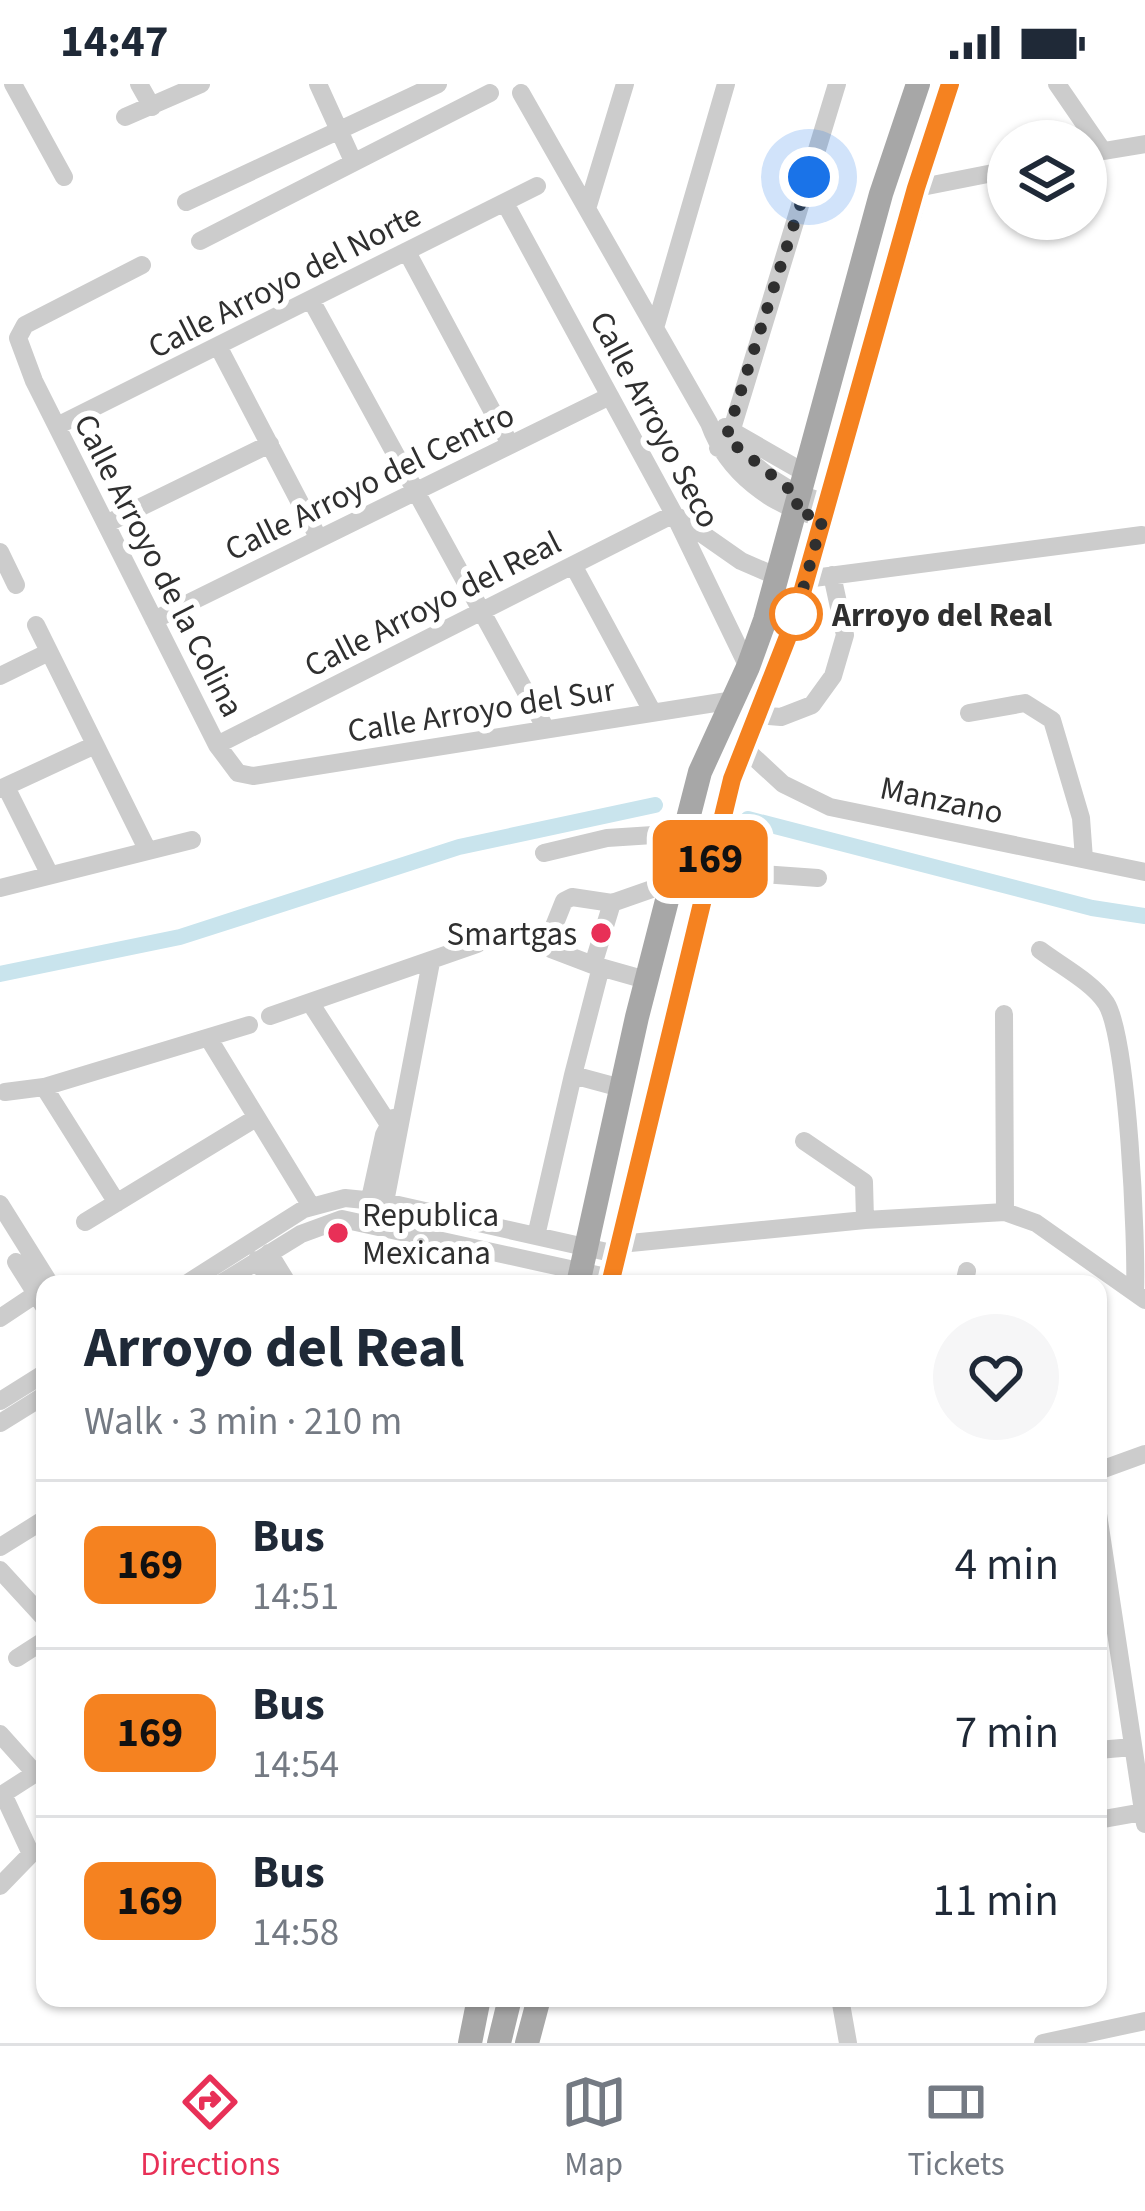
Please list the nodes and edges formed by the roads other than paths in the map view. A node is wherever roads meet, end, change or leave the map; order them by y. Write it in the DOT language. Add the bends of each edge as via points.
graph roads {
  1 [pos="14,84"];
  2 [pos="139,84"];
  3 [pos="201,84"];
  4 [pos="318,84"];
  5 [pos="438,84"];
  6 [pos="625,84"];
  7 [pos="726,84"];
  8 [pos="837,84"];
  9 [pos="918,84"];
  10 [pos="950,84"];
  11 [pos="1057,84"];
  12 [pos="524,88"];
  13 [pos="486,89"];
  14 [pos="152,107"];
  15 [pos="125,117"];
  16 [pos="1076,120"];
  17 [pos="339,129"];
  18 [pos="1145,144"];
  19 [pos="1107,151"];
  20 [pos="353,161"];
  21 [pos="987,174"];
  22 [pos="64,177"];
  23 [pos="537,186"];
  24 [pos="916,188"];
  25 [pos="186,202"];
  26 [pos="505,202"];
  27 [pos="587,209"];
  28 [pos="200,241"];
  29 [pos="407,252"];
  30 [pos="142,265"];
  31 [pos="311,300"];
  32 [pos="655,328"];
  33 [pos="218,346"];
  34 [pos="610,396"];
  35 [pos="57,427"];
  36 [pos="725,438"];
  37 [pos="270,444"];
  38 [pos="510,444"];
  39 [pos="416,491"];
  40 [pos="799,494"];
  41 [pos="825,510"];
  42 [pos="674,514"];
  43 [pos="106,524"];
  44 [pos="1142,535"];
  45 [pos="319,538"];
  46 [pos="2,559"];
  47 [pos="573,565"];
  48 [pos="832,575"];
  49 [pos="778,577"];
  50 [pos="806,579"];
  51 [pos="16,585"];
  52 [pos="481,611"];
  53 [pos="154,620"];
  54 [pos="36,625"];
  55 [pos="49,652"];
  56 [pos="748,667"];
  57 [pos="0,676"];
  58 [pos="734,700"];
  59 [pos="652,710"];
  60 [pos="969,713"];
  61 [pos="758,715"];
  62 [pos="545,729"];
  63 [pos="95,745"];
  64 [pos="217,745"];
  65 [pos="744,748"];
  66 [pos="238,773"];
  67 [pos="3,788"];
  68 [pos="684,833"];
  69 [pos="192,840"];
  70 [pos="148,851"];
  71 [pos="544,853"];
  72 [pos="1084,859"];
  73 [pos="708,870"];
  74 [pos="1145,872"];
  75 [pos="50,875"];
  76 [pos="818,878"];
  77 [pos="672,882"];
  78 [pos="0,888"];
  79 [pos="612,903"];
  80 [pos="477,944"];
  81 [pos="1040,950"];
  82 [pos="430,962"];
  83 [pos="597,966"];
  84 [pos="646,980"];
  85 [pos="310,1004"];
  86 [pos="1004,1014"];
  87 [pos="270,1016"];
  88 [pos="249,1025"];
  89 [pos="209,1039"];
  90 [pos="573,1075"];
  91 [pos="44,1087"];
  92 [pos="621,1088"];
  93 [pos="5,1092"];
  94 [pos="256,1118"];
  95 [pos="396,1121"];
  96 [pos="804,1141"];
  97 [pos="377,1201"];
  98 [pos="117,1203"];
  99 [pos="0,1204"];
  100 [pos="308,1208"];
  101 [pos="1005,1212"];
  102 [pos="865,1220"];
  103 [pos="85,1222"];
  104 [pos="536,1236"];
  105 [pos="263,1256"];
  106 [pos="16,1263"];
  107 [pos="614,1265"];
  108 [pos="582,1267"];
  109 [pos="200,1275"];
  110 [pos="234,1275"];
  111 [pos="269,1275"];
  112 [pos="279,1275"];
  113 [pos="36,1286"];
  114 [pos="1140,1296"];
  115 [pos="36,1299"];
  116 [pos="0,1318"];
  117 [pos="36,1379"];
  118 [pos="0,1401"];
  119 [pos="36,1401"];
  120 [pos="0,1423"];
  121 [pos="1145,1454"];
  122 [pos="1107,1468"];
  123 [pos="36,1524"];
  124 [pos="0,1546"];
  125 [pos="0,1570"];
  126 [pos="1107,1574"];
  127 [pos="36,1609"];
  128 [pos="36,1646"];
  129 [pos="17,1658"];
  130 [pos="0,1734"];
  131 [pos="1133,1747"];
  132 [pos="1107,1749"];
  133 [pos="36,1766"];
  134 [pos="36,1773"];
  135 [pos="1,1795"];
  136 [pos="1144,1818"];
  137 [pos="1107,1820"];
  138 [pos="0,1886"];
  139 [pos="477,2007"];
  140 [pos="508,2007"];
  141 [pos="537,2007"];
  142 [pos="842,2007"];
  143 [pos="1145,2021"];
  144 [pos="470,2043"];
  145 [pos="499,2043"];
  146 [pos="527,2043"];
  147 [pos="848,2043"];
  148 [pos="1043,2043"];
  1 -- 22 [label="street"];
  2 -- 14 [label="street"];
  3 -- 14 [label="street"];
  4 -- 17 [label="street"];
  5 -- 17 [label="street"];
  6 -- 27 [label="street"];
  7 -- 32 [label="street"];
  8 -- 36 [label="street"];
  9 -- 40 [label="main road"];
  10 -- 24 [label="main road"];
  11 -- 16 [label="street"];
  12 -- 13 [label="street" via="505,99"];
  12 -- 27 [label="street"];
  13 -- 20 [label="street"];
  14 -- 15 [label="street"];
  17 -- 20 [label="street"];
  17 -- 25 [label="street"];
  18 -- 19 [label="street"];
  20 -- 28 [label="street"];
  21 -- 24 [label="street"];
  23 -- 26 [label="street, Calle Arroyo del Norte"];
  24 -- 41 [label="main road"];
  26 -- 29 [label="street, Calle Arroyo del Norte"];
  26 -- 34 [label="street, Calle Arroyo Seco"];
  27 -- 32 [label="street"];
  29 -- 31 [label="street, Calle Arroyo del Norte"];
  29 -- 38 [label="street"];
  30 -- 35 [label="street, Calle Arroyo de la Colina" via="19,331"];
  31 -- 33 [label="street, Calle Arroyo del Norte"];
  31 -- 39 [label="street"];
  32 -- 36 [label="street"];
  33 -- 35 [label="street, Calle Arroyo del Norte"];
  33 -- 37 [label="street"];
  34 -- 38 [label="street, Calle Arroyo del Centro"];
  34 -- 42 [label="street, Calle Arroyo Seco"];
  35 -- 43 [label="street, Calle Arroyo de la Colina"];
  36 -- 40 [label="street"];
  36 -- 40 [label="street" via="763,482"];
  37 -- 43 [label="street"];
  37 -- 45 [label="street"];
  38 -- 39 [label="street, Calle Arroyo del Centro"];
  39 -- 45 [label="street, Calle Arroyo del Centro"];
  39 -- 52 [label="street"];
  40 -- 41 [label="street"];
  40 -- 49 [label="main road"];
  41 -- 50 [label="main road"];
  42 -- 47 [label="street, Calle Arroyo del Real"];
  42 -- 49 [label="street"];
  42 -- 56 [label="street, Calle Arroyo Seco"];
  43 -- 53 [label="street, Calle Arroyo de la Colina"];
  44 -- 48 [label="street"];
  45 -- 53 [label="street, Calle Arroyo del Centro"];
  46 -- 51 [label="street"];
  47 -- 52 [label="street, Calle Arroyo del Real"];
  47 -- 59 [label="street"];
  48 -- 50 [label="street"];
  48 -- 61 [label="street" via="844,635 833,676 812,705 781,717"];
  49 -- 56 [label="main road"];
  50 -- 61 [label="main road"];
  52 -- 62 [label="street"];
  52 -- 64 [label="street, Calle Arroyo del Real"];
  53 -- 64 [label="street, Calle Arroyo de la Colina"];
  54 -- 55 [label="street"];
  55 -- 57 [label="street"];
  55 -- 63 [label="street"];
  56 -- 58 [label="main road"];
  58 -- 59 [label="street, Calle Arroyo del Sur"];
  58 -- 68 [label="main road" via="700,772"];
  59 -- 62 [label="street, Calle Arroyo del Sur"];
  60 -- 72 [label="street" via="1025,703 1052,720 1081,818"];
  61 -- 65 [label="main road"];
  62 -- 66 [label="street, Calle Arroyo del Sur"];
  63 -- 67 [label="street"];
  63 -- 70 [label="street"];
  64 -- 66 [label="street, Calle Arroyo de la Colina"];
  65 -- 72 [label="street, Manzano" via="783,784 830,807"];
  65 -- 73 [label="main road"];
  67 -- 75 [label="street"];
  68 -- 71 [label="street"];
  68 -- 77 [label="main road"];
  69 -- 70 [label="street"];
  70 -- 75 [label="street"];
  72 -- 74 [label="street, Manzano"];
  73 -- 76 [label="street"];
  73 -- 107 [label="main road"];
  75 -- 78 [label="street"];
  77 -- 79 [label="street"];
  77 -- 84 [label="main road"];
  79 -- 83 [label="street"];
  79 -- 83 [label="street" via="564,901 548,940 551,949"];
  80 -- 82 [label="street"];
  81 -- 114 [label="street" via="1102,997 1112,1014"];
  82 -- 85 [label="street"];
  82 -- 95 [label="street"];
  83 -- 84 [label="street"];
  83 -- 90 [label="street"];
  84 -- 92 [label="main road"];
  85 -- 87 [label="street"];
  85 -- 95 [label="street"];
  86 -- 101 [label="street"];
  88 -- 89 [label="street"];
  89 -- 91 [label="street"];
  89 -- 94 [label="street"];
  90 -- 92 [label="street"];
  90 -- 104 [label="street"];
  91 -- 93 [label="street"];
  91 -- 98 [label="street"];
  92 -- 108 [label="main road"];
  94 -- 98 [label="street"];
  94 -- 100 [label="street"];
  95 -- 97 [label="street"];
  96 -- 102 [label="street" via="864,1182"];
  97 -- 100 [label="street" via="345,1198"];
  97 -- 104 [label="street"];
  98 -- 103 [label="street"];
  99 -- 106 [label="street"];
  100 -- 109 [label="street"];
  101 -- 102 [label="street"];
  101 -- 114 [label="street" via="1036,1223"];
  102 -- 107 [label="street"];
  104 -- 108 [label="street"];
  105 -- 108 [label="street" via="343,1219"];
  105 -- 110 [label="street"];
  105 -- 111 [label="street"];
  105 -- 112 [label="street"];
  106 -- 113 [label="street"];
  107 -- 108 [label="street"];
  115 -- 116 [label="street"];
  117 -- 118 [label="street"];
  119 -- 120 [label="street"];
  121 -- 122 [label="street"];
  123 -- 124 [label="street"];
  125 -- 127 [label="street"];
  126 -- 131 [label="street"];
  128 -- 129 [label="street"];
  130 -- 133 [label="street"];
  131 -- 132 [label="street"];
  131 -- 136 [label="street"];
  134 -- 135 [label="street"];
  135 -- 138 [label="street" via="31,1854"];
  136 -- 137 [label="street"];
  139 -- 144 [label="main road"];
  140 -- 145 [label="main road"];
  141 -- 146 [label="main road"];
  142 -- 147 [label="street"];
  143 -- 148 [label="street"];
}
